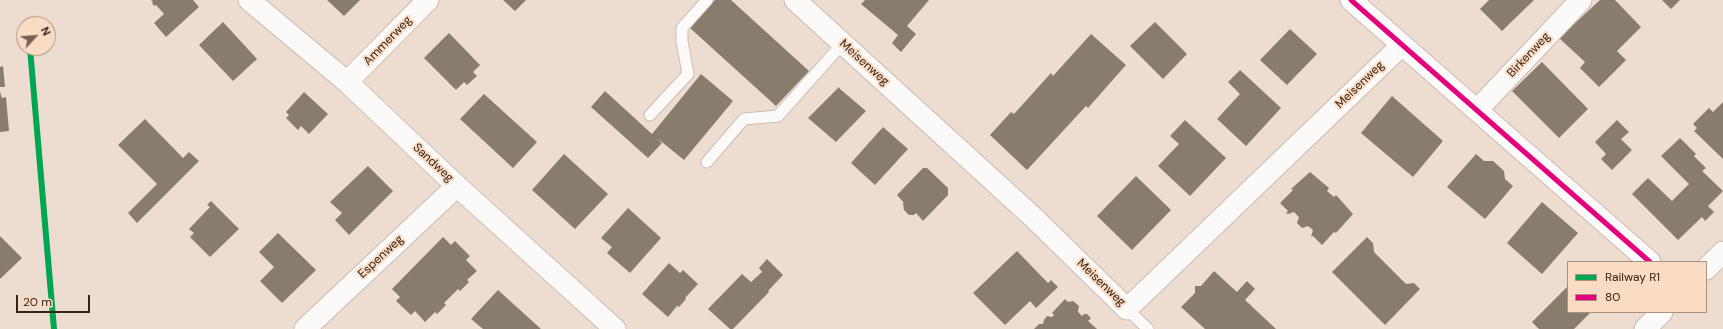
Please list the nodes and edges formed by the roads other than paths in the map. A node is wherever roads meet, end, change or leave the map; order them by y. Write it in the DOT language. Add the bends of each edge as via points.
graph roads {
  1 [pos="249,0"];
  2 [pos="428,0"];
  3 [pos="707,0"];
  4 [pos="795,0"];
  5 [pos="1351,0"];
  6 [pos="1581,0"];
  7 [pos="843,43"];
  8 [pos="1402,45"];
  9 [pos="347,82"];
  10 [pos="1477,110"];
  11 [pos="650,115"];
  12 [pos="707,162"];
  13 [pos="457,186"];
  14 [pos="1723,252"];
  15 [pos="1649,261"];
  16 [pos="1707,268"];
  17 [pos="1127,309"];
  18 [pos="1661,313"];
  19 [pos="305,329"];
  20 [pos="615,329"];
  21 [pos="1148,329"];
  22 [pos="1645,329"];
  1 -- 9 [label="street, Sandweg"];
  2 -- 9 [label="street, Ammerweg"];
  3 -- 11 [label="lane" via="682,28 688,74"];
  4 -- 7 [label="street, Meisenweg"];
  5 -- 8 [label="street"];
  6 -- 10 [label="street, Birkenweg"];
  7 -- 12 [label="lane" via="778,116 744,119"];
  7 -- 17 [label="street, Meisenweg" via="1034,218"];
  8 -- 10 [label="street"];
  8 -- 17 [label="street, Meisenweg"];
  9 -- 13 [label="street, Sandweg"];
  10 -- 15 [label="street"];
  13 -- 19 [label="street, Espenweg"];
  13 -- 20 [label="street, Sandweg"];
  14 -- 16 [label="street"];
  17 -- 21 [label="lane"];
  18 -- 22 [label="street"];
}
